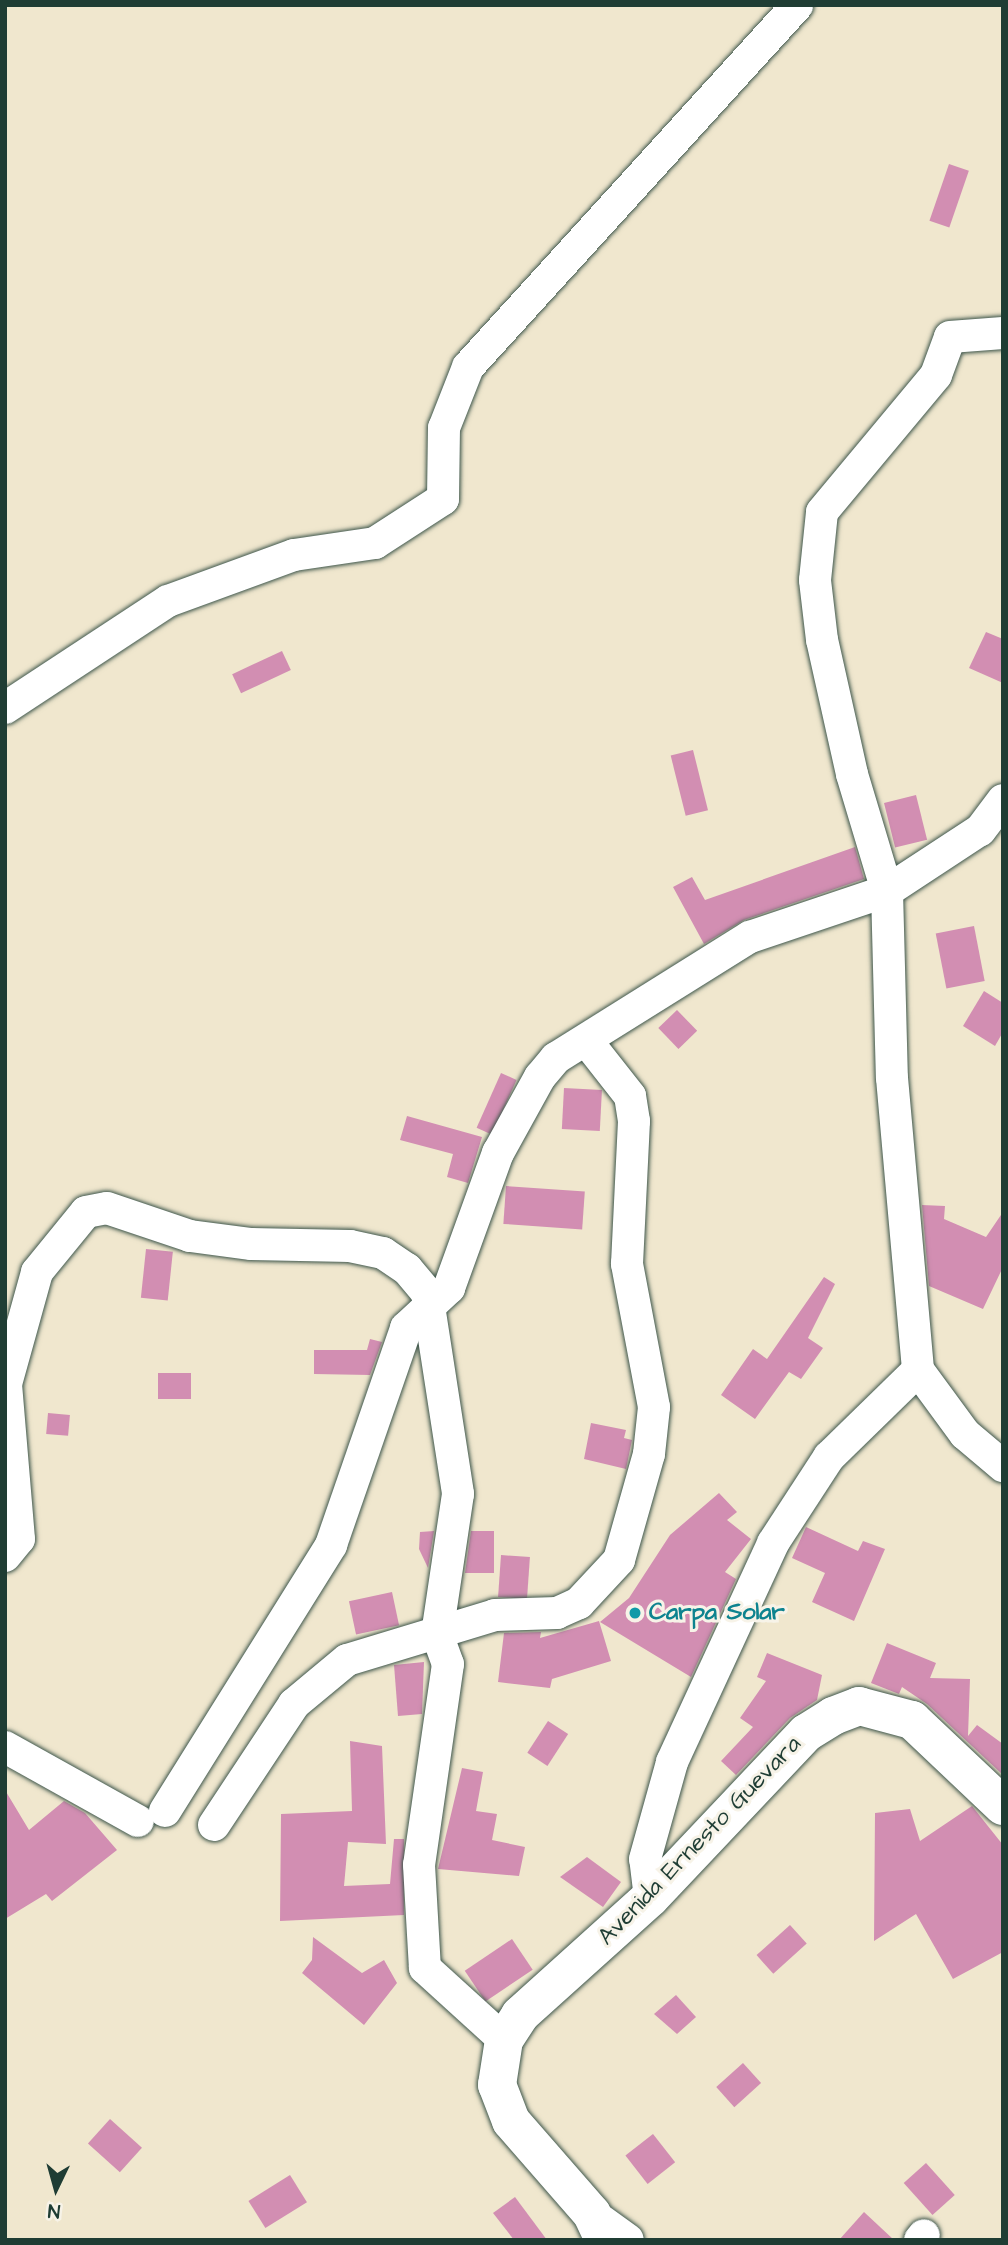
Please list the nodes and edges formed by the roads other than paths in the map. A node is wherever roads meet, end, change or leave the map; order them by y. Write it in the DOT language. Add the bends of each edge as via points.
graph roads {
  1 [pos="797,5"];
  2 [pos="1003,333"];
  3 [pos="5,708"];
  4 [pos="1003,800"];
  5 [pos="887,891"];
  6 [pos="586,1040"];
  7 [pos="430,1308"];
  8 [pos="918,1370"];
  9 [pos="1003,1466"];
  10 [pos="5,1556"];
  11 [pos="437,1634"];
  12 [pos="5,1747"];
  13 [pos="1003,1806"];
  14 [pos="215,1825"];
  15 [pos="650,1898"];
  16 [pos="504,2040"];
  17 [pos="598,2227"];
  18 [pos="628,2240"];
  1 -- 3 [label="street" via="468,367 444,428 443,499 375,543 294,555 168,601"];
  2 -- 5 [label="street" via="950,337 936,375 854,465 822,512 815,580 822,640 852,774"];
  4 -- 5 [label="street" via="980,830"];
  5 -- 6 [label="street" via="750,937"];
  5 -- 8 [label="street" via="892,1078"];
  6 -- 7 [label="street" via="540,1077 498,1153 449,1288"];
  6 -- 11 [label="street" via="630,1096 634,1121 627,1264 654,1407 649,1454 619,1559 579,1603 557,1613 495,1615"];
  7 -- 10 [label="street" via="427,1293 407,1269 383,1253 190,1236 107,1208 86,1212 37,1272 6,1384 19,1539"];
  7 -- 11 [label="street" via="458,1494"];
  7 -- 12 [label="street" via="406,1328 331,1545 151,1816"];
  8 -- 9 [label="street" via="965,1434"];
  8 -- 15 [label="street" via="829,1457 773,1543 672,1762 645,1858"];
  11 -- 14 [label="street" via="388,1644 316,1682 293,1704"];
  11 -- 16 [label="street" via="448,1664 419,1865 425,1968"];
  13 -- 15 [label="main road, Avenida Ernesto Guevara" via="912,1720 859,1706 806,1732"];
  15 -- 16 [label="main road, Avenida Ernesto Guevara" via="520,2015"];
  16 -- 17 [label="main road, Avenida Ernesto Guevara" via="497,2085 511,2121"];
  17 -- 18 [label="street"];
}
